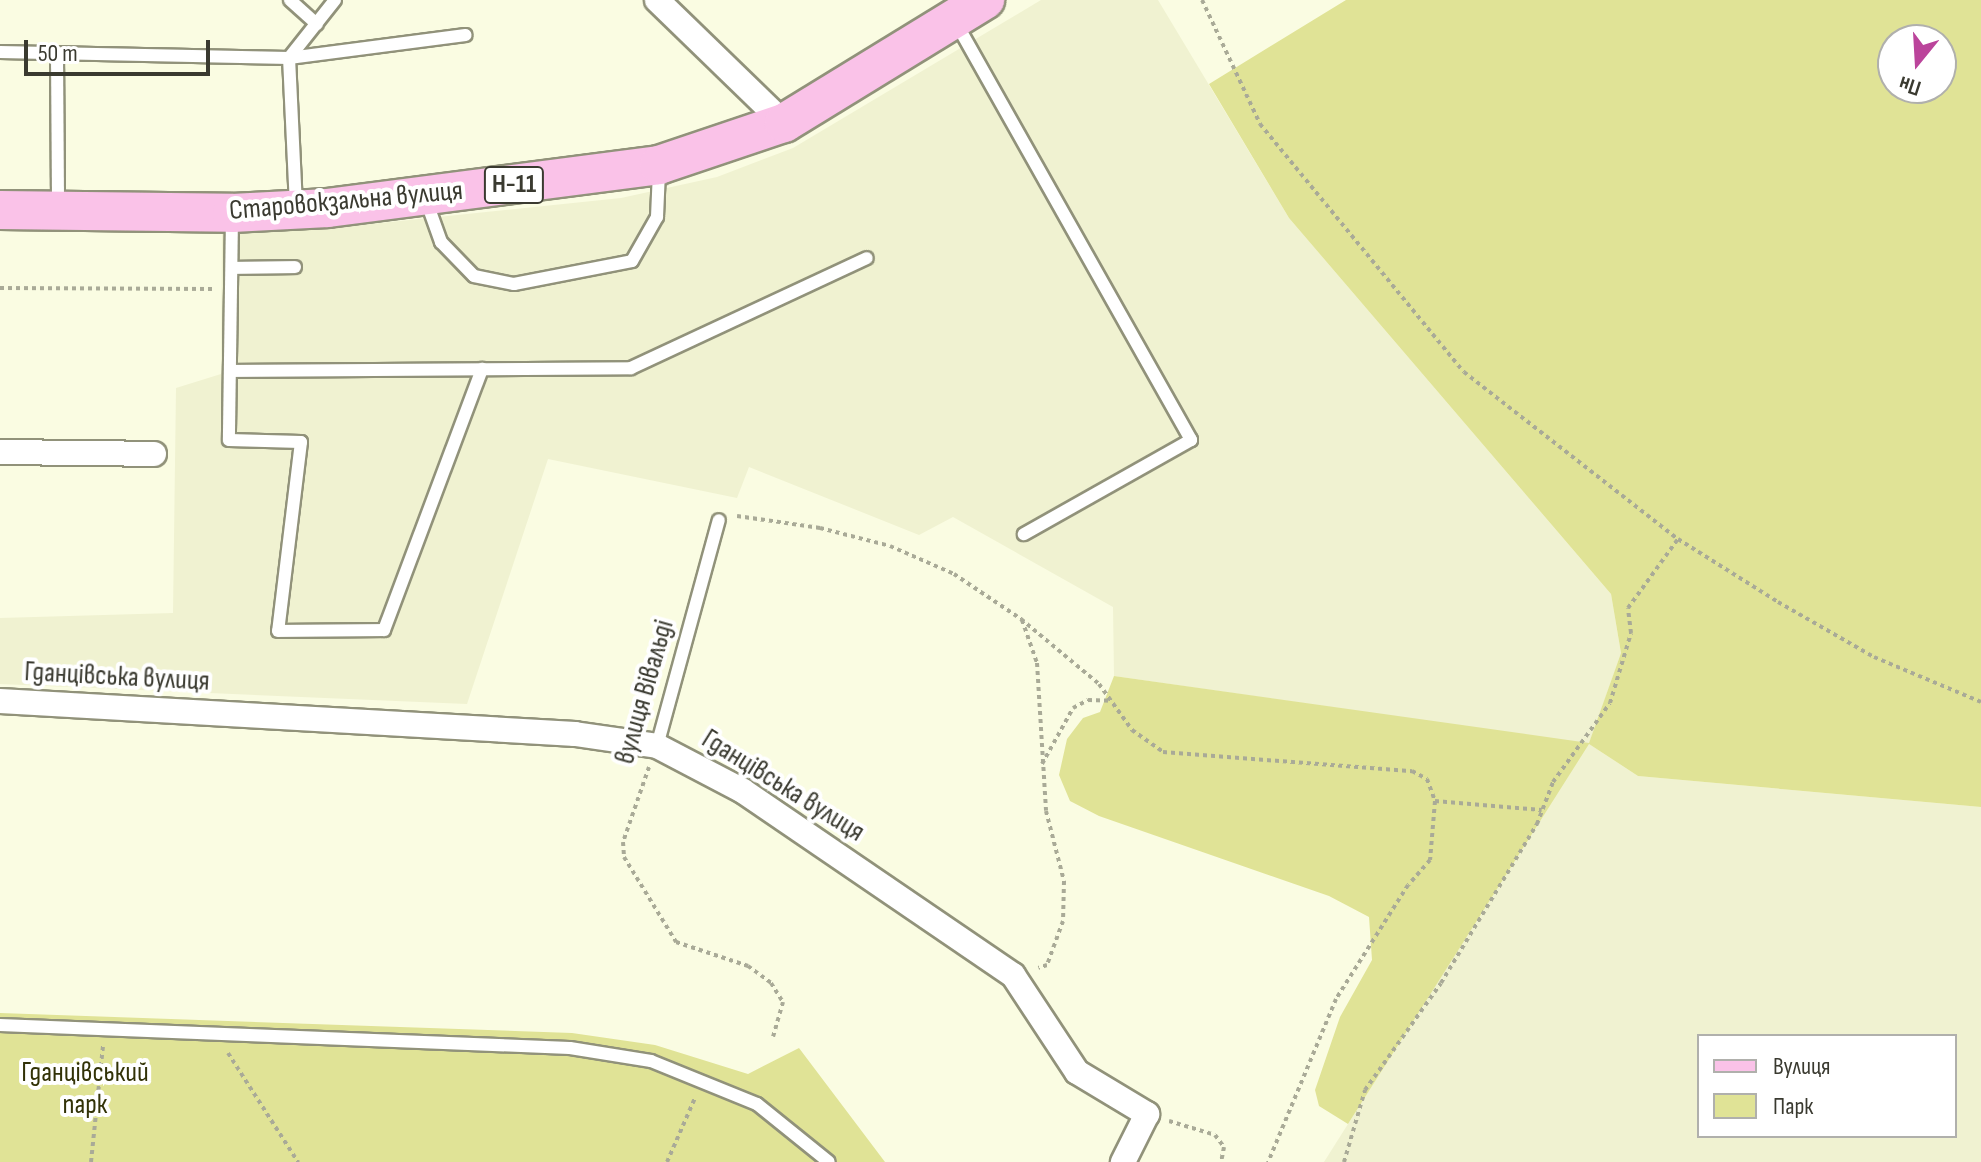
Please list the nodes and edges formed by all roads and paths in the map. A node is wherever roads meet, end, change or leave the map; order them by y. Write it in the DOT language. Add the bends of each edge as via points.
graph roads {
  1 [pos="290,0"];
  2 [pos="335,0"];
  3 [pos="657,0"];
  4 [pos="1202,0"];
  5 [pos="970,9"];
  6 [pos="317,24"];
  7 [pos="466,35"];
  8 [pos="0,52"];
  9 [pos="57,55"];
  10 [pos="289,58"];
  11 [pos="784,123"];
  12 [pos="659,165"];
  13 [pos="425,197"];
  14 [pos="0,210"];
  15 [pos="297,210"];
  16 [pos="58,211"];
  17 [pos="232,213"];
  18 [pos="867,258"];
  19 [pos="295,267"];
  20 [pos="232,268"];
  21 [pos="0,288"];
  22 [pos="231,289"];
  23 [pos="482,369"];
  24 [pos="230,371"];
  25 [pos="0,452"];
  26 [pos="154,454"];
  27 [pos="719,520"];
  28 [pos="1024,534"];
  29 [pos="1678,539"];
  30 [pos="1021,619"];
  31 [pos="0,701"];
  32 [pos="1112,701"];
  33 [pos="1981,702"];
  34 [pos="657,746"];
  35 [pos="1041,765"];
  36 [pos="1435,801"];
  37 [pos="1542,810"];
  38 [pos="1013,975"];
  39 [pos="0,1025"];
  40 [pos="104,1029"];
  41 [pos="216,1033"];
  42 [pos="773,1037"];
  43 [pos="110,1046"];
  44 [pos="102,1051"];
  45 [pos="703,1081"];
  46 [pos="1147,1114"];
  47 [pos="91,1162"];
  48 [pos="298,1162"];
  49 [pos="667,1162"];
  50 [pos="829,1162"];
  51 [pos="1123,1162"];
  52 [pos="1221,1162"];
  53 [pos="1268,1162"];
  54 [pos="1344,1162"];
  1 -- 6 [label="lane"];
  2 -- 6 [label="lane"];
  3 -- 11 [label="street"];
  4 -- 29 [label="path" via="1260,124 1464,372"];
  5 -- 11 [label="main road, Старовокзальна вулиця / Н-11"];
  5 -- 28 [label="lane" via="1191,440"];
  6 -- 10 [label="lane"];
  7 -- 10 [label="lane"];
  8 -- 9 [label="lane"];
  9 -- 10 [label="lane"];
  9 -- 16 [label="lane"];
  10 -- 15 [label="lane"];
  11 -- 12 [label="main road, Старовокзальна вулиця / Н-11"];
  12 -- 13 [label="main road, Старовокзальна вулиця / Н-11"];
  12 -- 13 [label="lane" via="657,217 632,261 514,284 474,276 441,242"];
  13 -- 15 [label="main road, Старовокзальна вулиця / Н-11"];
  14 -- 16 [label="main road, Старовокзальна вулиця / Н-11"];
  15 -- 17 [label="main road, Старовокзальна вулиця / Н-11"];
  16 -- 17 [label="main road, Старовокзальна вулиця / Н-11"];
  17 -- 20 [label="lane"];
  18 -- 23 [label="lane" via="631,368"];
  19 -- 20 [label="lane"];
  20 -- 22 [label="lane"];
  21 -- 22 [label="path"];
  22 -- 24 [label="lane"];
  23 -- 24 [label="lane"];
  23 -- 24 [label="lane" via="384,630 354,631 278,631 301,442 229,440"];
  25 -- 26 [label="street"];
  27 -- 30 [label="path" via="731,516 820,528 890,546 954,574"];
  27 -- 34 [label="lane, вулиця Вівальді"];
  29 -- 33 [label="path" via="1874,657"];
  29 -- 37 [label="path" via="1628,608 1631,633 1610,703 1553,782"];
  30 -- 32 [label="path"];
  30 -- 35 [label="path" via="1037,663"];
  31 -- 34 [label="street, Гданцівська вулиця" via="575,734"];
  32 -- 35 [label="path" via="1088,700 1073,708"];
  32 -- 36 [label="path" via="1145,742 1178,757 1412,771 1427,779"];
  34 -- 38 [label="street, Гданцівська вулиця" via="743,791"];
  34 -- 42 [label="path, вулиця Вівальді" via="623,842 624,857 676,942 748,966 771,983 783,1002"];
  35 -- 38 [label="path" via="1046,811 1064,881 1063,921 1047,965"];
  36 -- 37 [label="path"];
  36 -- 53 [label="path" via="1430,860 1408,885 1336,999"];
  37 -- 54 [label="path" via="1441,983 1365,1090"];
  38 -- 46 [label="street, Гданцівська вулиця" via="1077,1072"];
  39 -- 40 [label="lane"];
  40 -- 41 [label="lane"];
  40 -- 44 [label="path"];
  41 -- 45 [label="lane" via="570,1048 651,1061"];
  41 -- 48 [label="path"];
  43 -- 44 [label="path"];
  44 -- 47 [label="path"];
  45 -- 49 [label="path"];
  45 -- 50 [label="lane" via="757,1104"];
  46 -- 51 [label="street"];
  46 -- 52 [label="path" via="1215,1135 1224,1147"];
}
